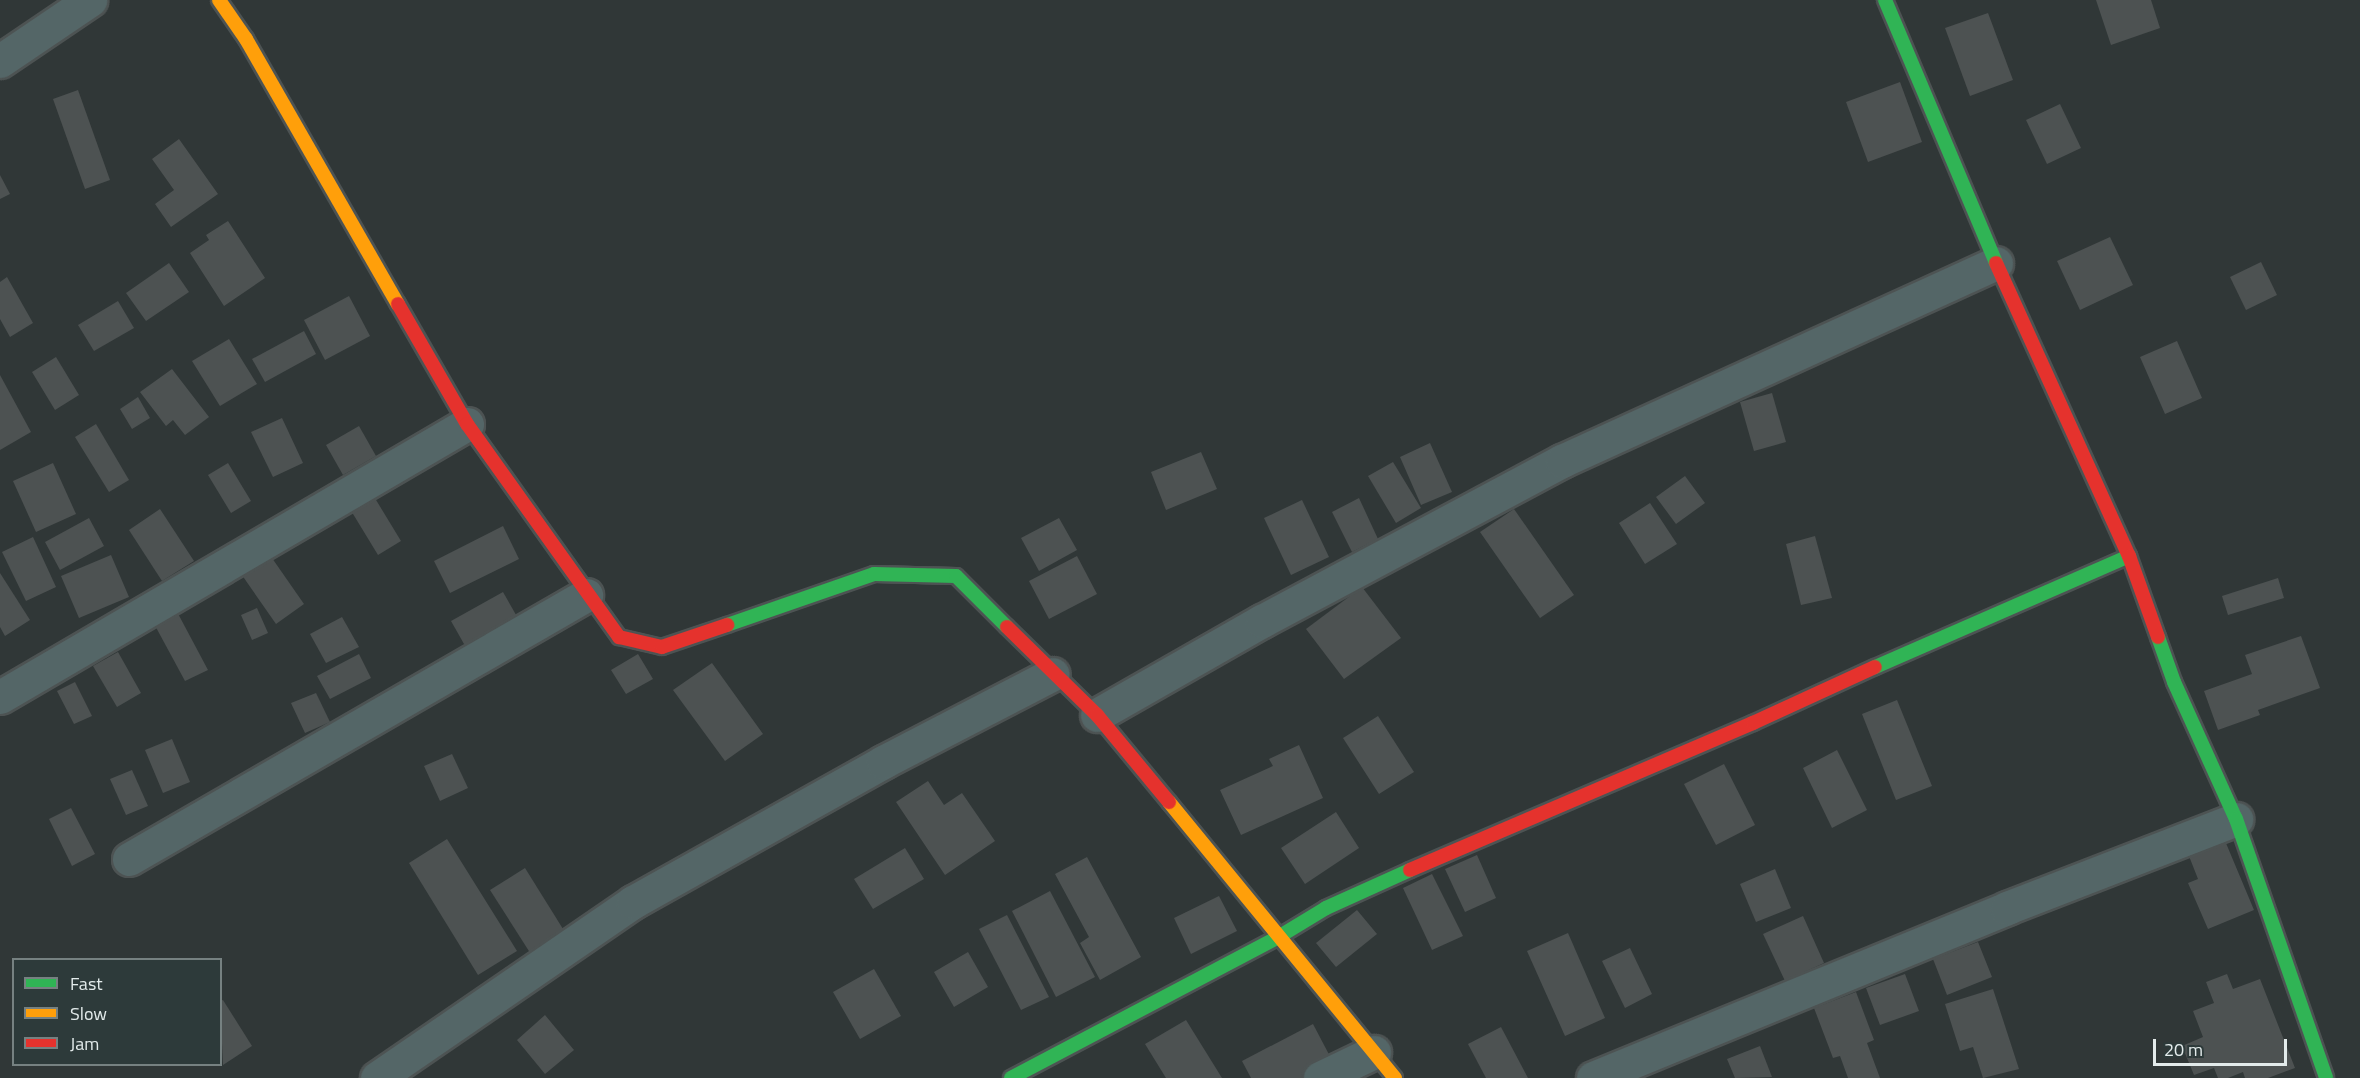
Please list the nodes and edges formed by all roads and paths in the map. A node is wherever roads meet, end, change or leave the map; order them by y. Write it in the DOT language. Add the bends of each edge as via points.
graph roads {
  1 [pos="90,0"];
  2 [pos="219,0"];
  3 [pos="1885,0"];
  4 [pos="0,61"];
  5 [pos="1996,263"];
  6 [pos="467,424"];
  7 [pos="2129,556"];
  8 [pos="586,595"];
  9 [pos="1053,674"];
  10 [pos="0,697"];
  11 [pos="1097,715"];
  12 [pos="2236,819"];
  13 [pos="129,860"];
  14 [pos="1280,936"];
  15 [pos="1374,1052"];
  16 [pos="377,1078"];
  17 [pos="1011,1078"];
  18 [pos="1320,1078"];
  19 [pos="1395,1078"];
  20 [pos="1593,1078"];
  21 [pos="2326,1078"];
  1 -- 4 [label="street"];
  2 -- 6 [label="street" via="246,39"];
  3 -- 5 [label="street"];
  5 -- 7 [label="street"];
  5 -- 11 [label="street" via="1562,461 1262,621"];
  6 -- 8 [label="street"];
  6 -- 10 [label="street"];
  7 -- 12 [label="street" via="2174,682"];
  7 -- 14 [label="street" via="1753,723 1507,826 1326,908"];
  8 -- 9 [label="street" via="619,637 662,647 874,574 956,576"];
  8 -- 13 [label="street"];
  9 -- 11 [label="street"];
  9 -- 16 [label="street" via="883,762 633,902"];
  11 -- 14 [label="street"];
  12 -- 20 [label="street" via="2007,908"];
  12 -- 21 [label="street"];
  14 -- 15 [label="street"];
  14 -- 17 [label="street"];
  15 -- 18 [label="street"];
  15 -- 19 [label="street"];
}
